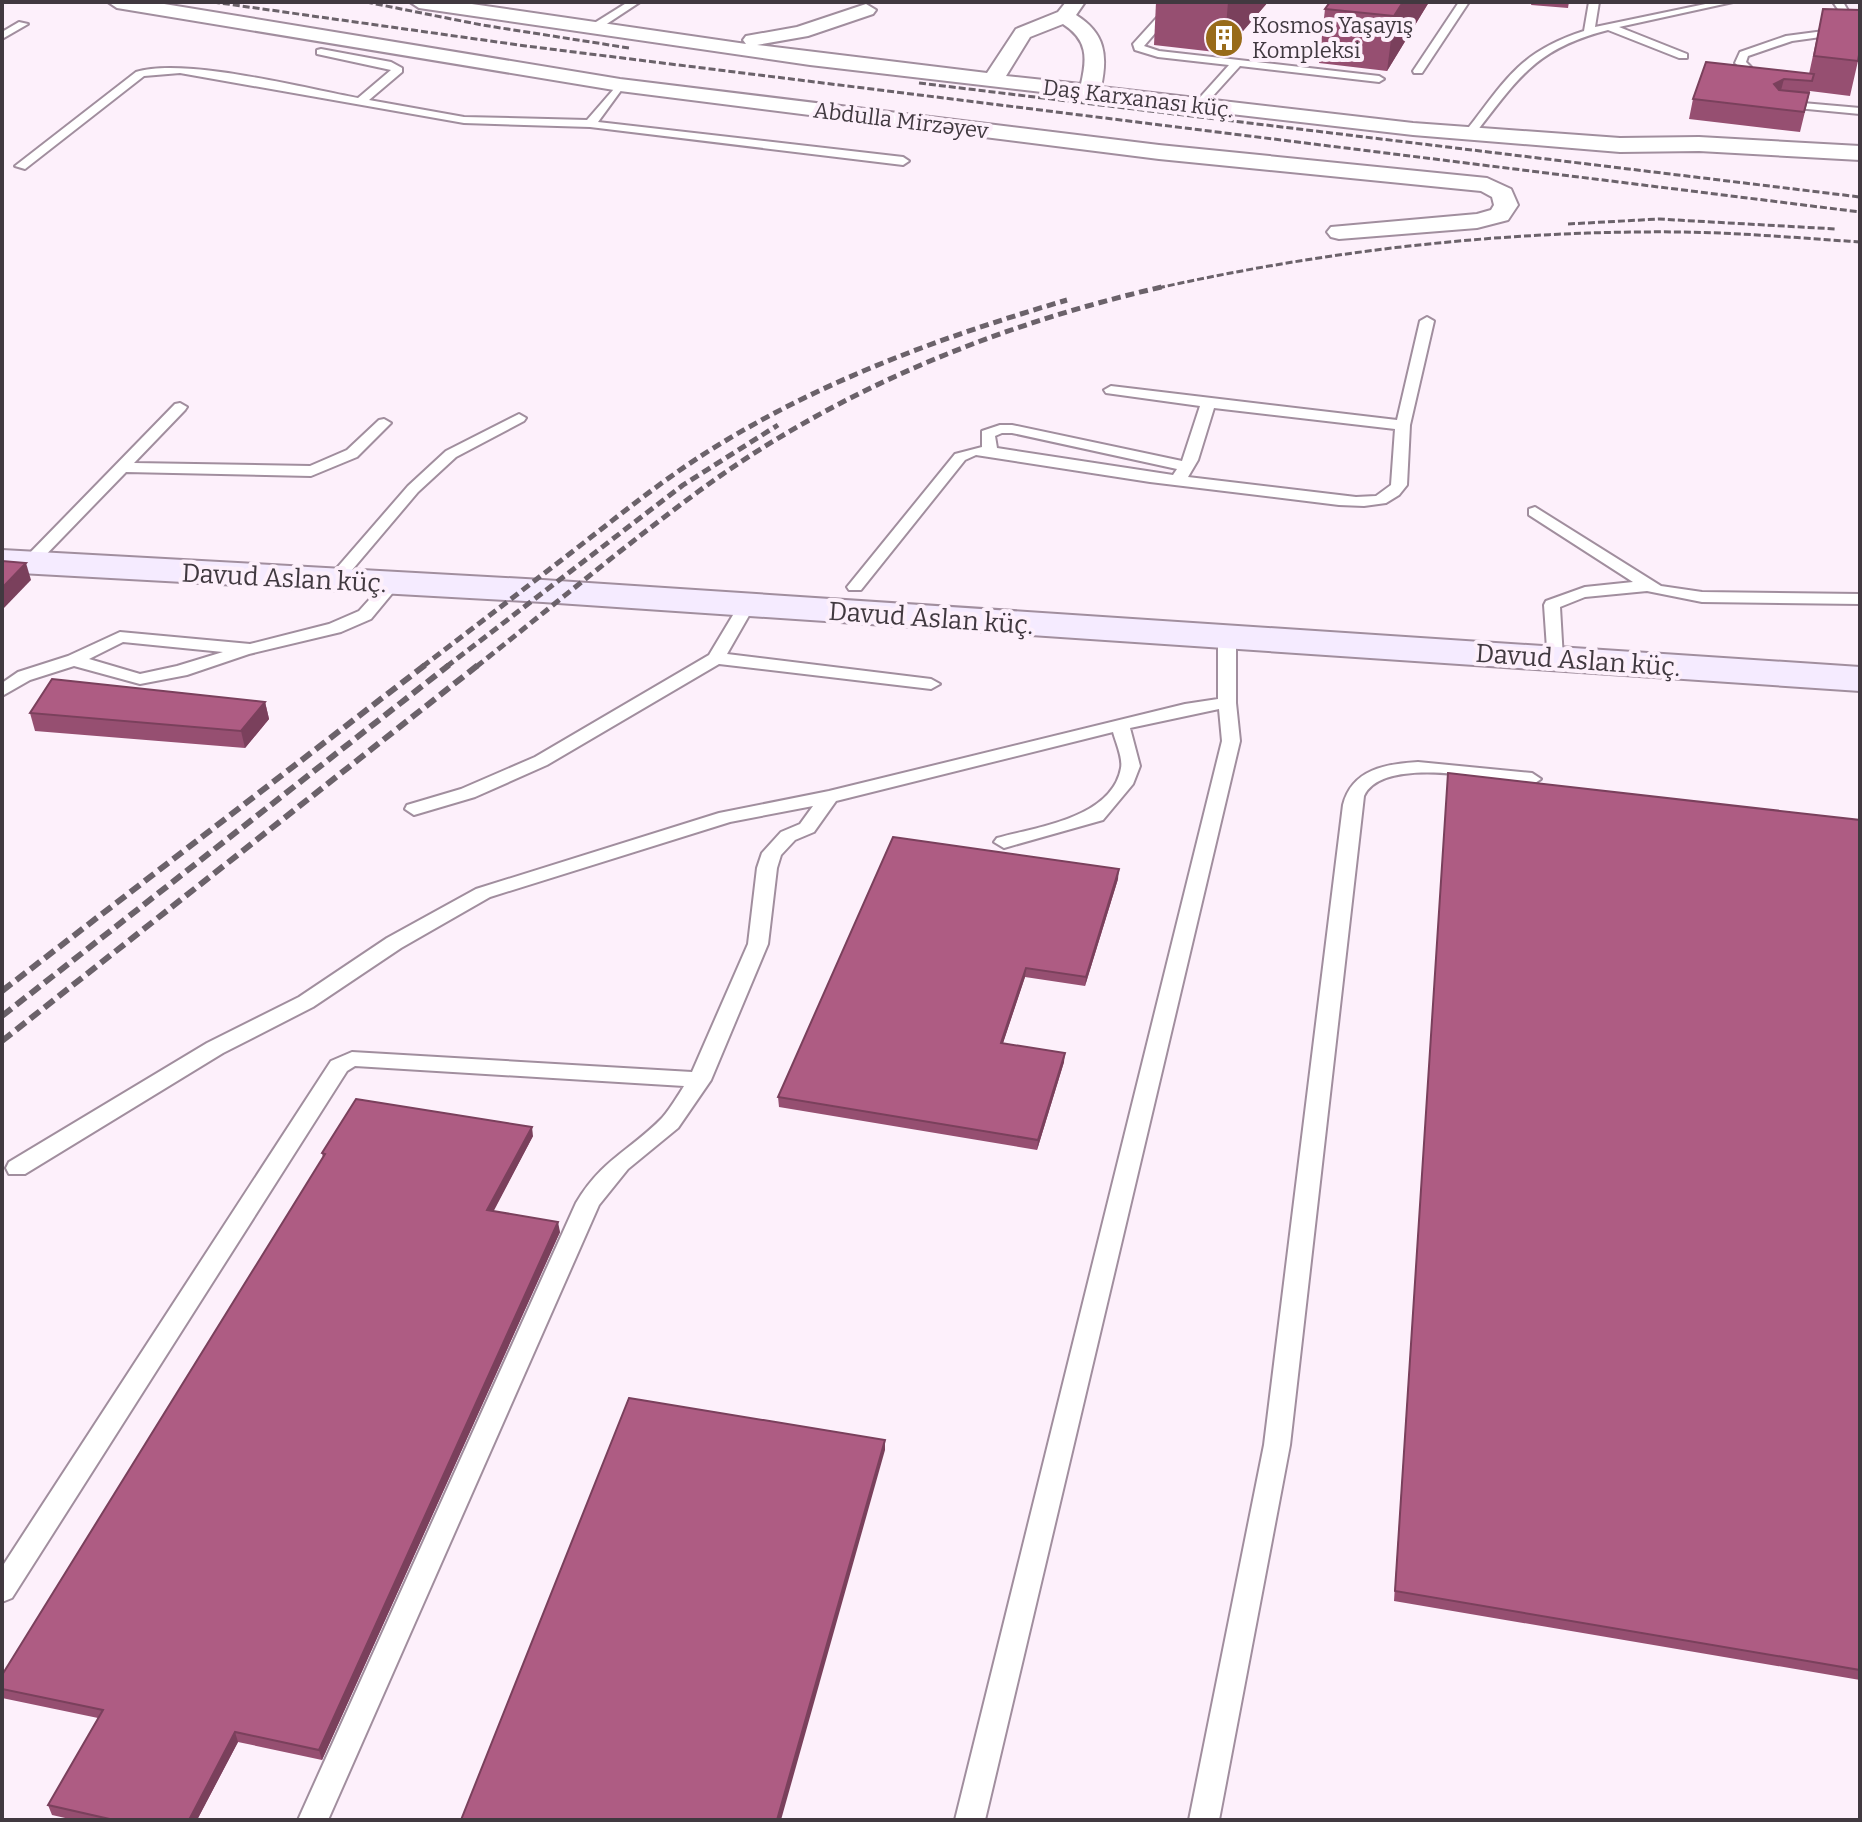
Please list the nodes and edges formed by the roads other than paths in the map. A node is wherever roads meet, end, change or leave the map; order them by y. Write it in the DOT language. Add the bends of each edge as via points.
graph roads {
  1 [pos="117,2"];
  2 [pos="419,2"];
  3 [pos="635,2"];
  4 [pos="1177,2"];
  5 [pos="1464,2"];
  6 [pos="1594,2"];
  7 [pos="1728,2"];
  8 [pos="1838,2"];
  9 [pos="1070,9"];
  10 [pos="866,10"];
  11 [pos="1855,19"];
  12 [pos="23,24"];
  13 [pos="1612,28"];
  14 [pos="592,29"];
  15 [pos="1589,33"];
  16 [pos="2,36"];
  17 [pos="717,45"];
  18 [pos="321,52"];
  19 [pos="1683,56"];
  20 [pos="1238,62"];
  21 [pos="1746,67"];
  22 [pos="1418,71"];
  23 [pos="1379,79"];
  24 [pos="992,81"];
  25 [pos="620,85"];
  26 [pos="1090,92"];
  27 [pos="362,100"];
  28 [pos="1779,104"];
  29 [pos="1198,106"];
  30 [pos="1860,111"];
  31 [pos="590,124"];
  32 [pos="1470,133"];
  33 [pos="1860,153"];
  34 [pos="903,161"];
  35 [pos="21,166"];
  36 [pos="1339,232"];
  37 [pos="1427,321"];
  38 [pos="1111,390"];
  39 [pos="1208,403"];
  40 [pos="180,407"];
  41 [pos="519,418"];
  42 [pos="384,423"];
  43 [pos="1403,425"];
  44 [pos="990,451"];
  45 [pos="122,467"];
  46 [pos="1182,473"];
  47 [pos="1535,512"];
  48 [pos="16,562"];
  49 [pos="335,580"];
  50 [pos="392,584"];
  51 [pos="1650,586"];
  52 [pos="855,587"];
  53 [pos="1860,599"];
  54 [pos="747,605"];
  55 [pos="1227,639"];
  56 [pos="250,649"];
  57 [pos="716,658"];
  58 [pos="1554,659"];
  59 [pos="74,660"];
  60 [pos="1860,679"];
  61 [pos="931,684"];
  62 [pos="2,691"];
  63 [pos="1227,703"];
  64 [pos="1120,725"];
  65 [pos="1532,779"];
  66 [pos="829,797"];
  67 [pos="414,809"];
  68 [pos="1004,842"];
  69 [pos="700,1080"];
  70 [pos="17,1168"];
  71 [pos="2,1590"];
  72 [pos="313,1820"];
  73 [pos="970,1820"];
  74 [pos="1204,1820"];
  1 -- 25 [label="street, Abdulla Mirzəyev"];
  2 -- 14 [label="street, Daş Karxanası küç."];
  3 -- 14 [label="lane"];
  4 -- 20 [label="lane" via="1139,48"];
  5 -- 22 [label="lane"];
  6 -- 15 [label="lane"];
  7 -- 13 [label="lane"];
  8 -- 11 [label="lane"];
  9 -- 24 [label="street" via="1023,33"];
  9 -- 26 [label="street" via="1098,54"];
  10 -- 17 [label="street" via="801,32"];
  11 -- 21 [label="lane" via="1744,54 1739,61"];
  12 -- 16 [label="lane"];
  13 -- 15 [label="lane"];
  13 -- 19 [label="lane"];
  14 -- 17 [label="street, Daş Karxanası küç."];
  15 -- 32 [label="lane" via="1554,45 1528,62 1506,82"];
  17 -- 24 [label="street, Daş Karxanası küç."];
  18 -- 27 [label="lane" via="398,70"];
  20 -- 23 [label="lane"];
  20 -- 29 [label="lane"];
  24 -- 26 [label="street, Daş Karxanası küç."];
  25 -- 31 [label="lane"];
  25 -- 36 [label="street, Abdulla Mirzəyev" via="1159,152 1487,185 1503,194 1506,205 1500,215 1477,221"];
  26 -- 29 [label="street, Daş Karxanası küç."];
  27 -- 31 [label="lane" via="464,120"];
  27 -- 35 [label="lane" via="153,70 140,74"];
  28 -- 30 [label="lane"];
  29 -- 32 [label="street, Daş Karxanası küç."];
  31 -- 34 [label="lane"];
  32 -- 33 [label="street, Daş Karxanası küç." via="1620,145"];
  37 -- 43 [label="lane"];
  38 -- 39 [label="lane"];
  39 -- 43 [label="lane"];
  39 -- 46 [label="lane"];
  40 -- 45 [label="lane"];
  41 -- 49 [label="lane" via="443,461"];
  42 -- 45 [label="lane" via="366,446 311,471"];
  43 -- 46 [label="lane" via="1399,485 1378,501"];
  44 -- 46 [label="lane"];
  44 -- 46 [label="lane" via="987,434 1012,429"];
  44 -- 52 [label="lane" via="960,457"];
  45 -- 48 [label="lane"];
  47 -- 51 [label="lane"];
  48 -- 49 [label="street, Davud Aslan küç."];
  49 -- 50 [label="street, Davud Aslan küç."];
  50 -- 54 [label="street, Davud Aslan küç."];
  50 -- 56 [label="lane" via="374,608 351,623"];
  51 -- 53 [label="lane" via="1702,597"];
  51 -- 58 [label="lane" via="1557,600 1552,605"];
  54 -- 55 [label="street, Davud Aslan küç."];
  54 -- 57 [label="lane"];
  55 -- 58 [label="street, Davud Aslan küç."];
  55 -- 63 [label="lane"];
  56 -- 59 [label="lane" via="131,636 109,640"];
  56 -- 59 [label="lane" via="140,679"];
  57 -- 61 [label="lane"];
  57 -- 67 [label="lane" via="541,761 468,793"];
  58 -- 60 [label="street, Davud Aslan küç."];
  59 -- 62 [label="lane" via="24,676"];
  63 -- 64 [label="lane"];
  63 -- 73 [label="lane" via="1231,741"];
  64 -- 66 [label="lane"];
  64 -- 68 [label="lane" via="1131,766 1108,804 1096,816"];
  65 -- 74 [label="lane" via="1412,767 1381,771 1361,784 1355,795 1277,1445"];
  66 -- 69 [label="lane" via="807,828 788,836 772,853 758,944"];
  66 -- 70 [label="lane" via="684,829 483,893"];
  69 -- 71 [label="lane" via="352,1059 339,1066"];
  69 -- 72 [label="lane" via="670,1123 620,1163 588,1203"];
}
